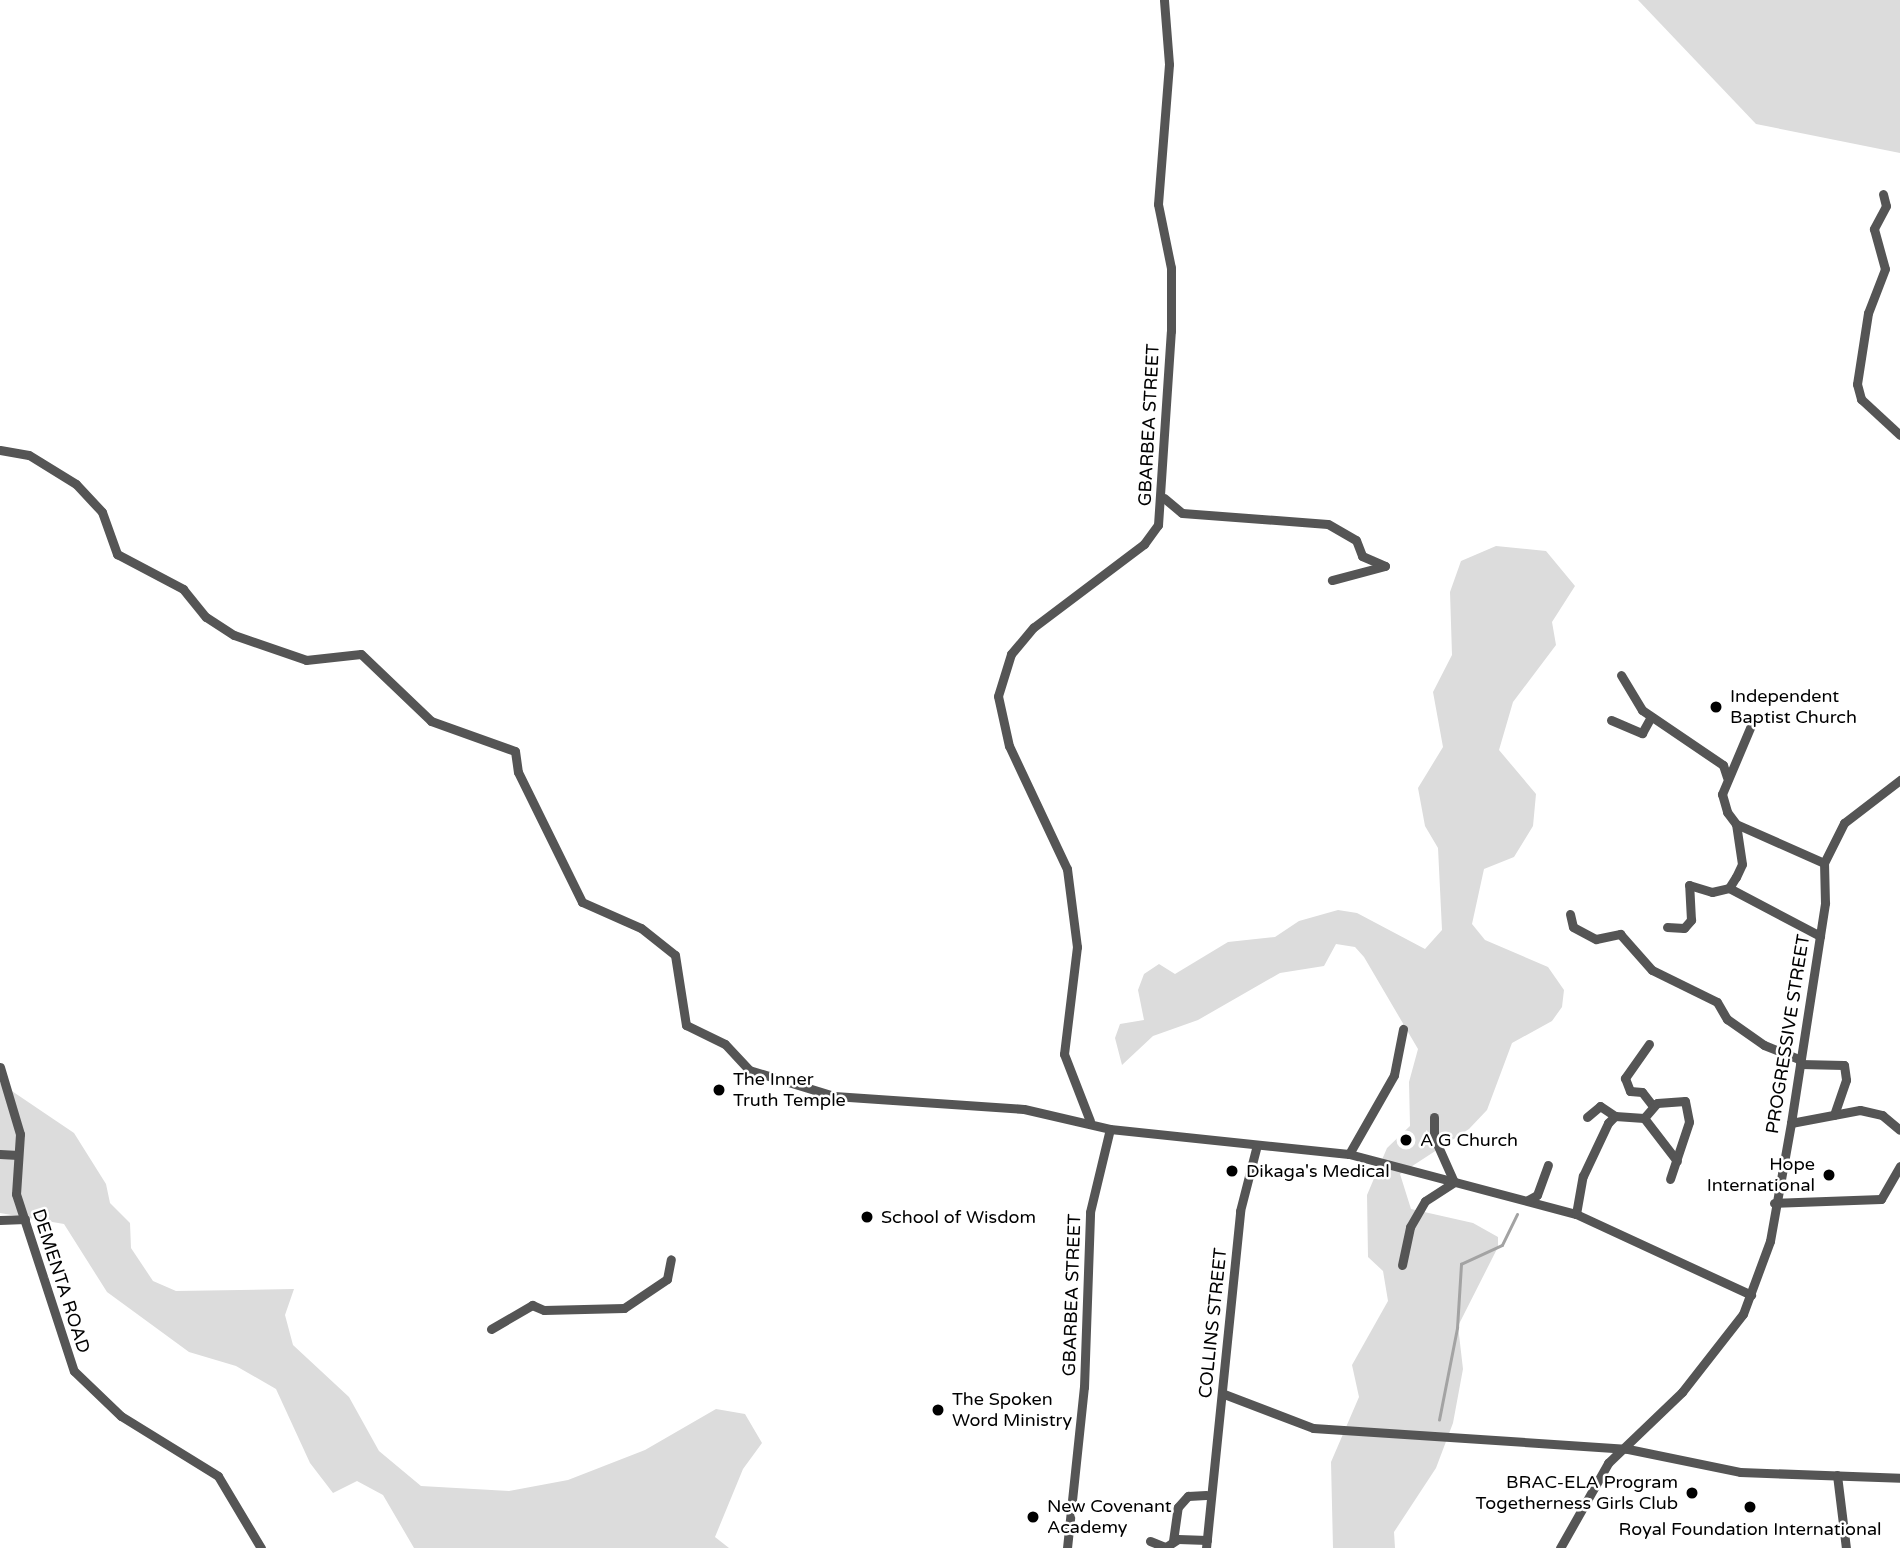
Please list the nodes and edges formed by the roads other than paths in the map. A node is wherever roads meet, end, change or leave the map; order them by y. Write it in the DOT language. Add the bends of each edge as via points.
graph roads {
  1 [pos="1164,0"];
  2 [pos="1883,194"];
  3 [pos="1900,435"];
  4 [pos="0,450"];
  5 [pos="1164,498"];
  6 [pos="1332,580"];
  7 [pos="1620,675"];
  8 [pos="1755,716"];
  9 [pos="1651,717"];
  10 [pos="1611,720"];
  11 [pos="1727,778"];
  12 [pos="1900,780"];
  13 [pos="1736,824"];
  14 [pos="1824,863"];
  15 [pos="1729,888"];
  16 [pos="1570,914"];
  17 [pos="1667,927"];
  18 [pos="1820,936"];
  19 [pos="1402,1029"];
  20 [pos="1649,1044"];
  21 [pos="1799,1061"];
  22 [pos="0,1067"];
  23 [pos="1653,1106"];
  24 [pos="1834,1115"];
  25 [pos="1615,1116"];
  26 [pos="1434,1117"];
  27 [pos="1587,1117"];
  28 [pos="1644,1118"];
  29 [pos="1791,1124"];
  30 [pos="1108,1128"];
  31 [pos="1900,1130"];
  32 [pos="1257,1145"];
  33 [pos="0,1154"];
  34 [pos="1349,1154"];
  35 [pos="18,1155"];
  36 [pos="1677,1161"];
  37 [pos="1548,1165"];
  38 [pos="1900,1166"];
  39 [pos="1670,1179"];
  40 [pos="1454,1182"];
  41 [pos="1526,1201"];
  42 [pos="1774,1203"];
  43 [pos="1576,1214"];
  44 [pos="25,1219"];
  45 [pos="0,1220"];
  46 [pos="671,1259"];
  47 [pos="1402,1265"];
  48 [pos="1751,1295"];
  49 [pos="491,1329"];
  50 [pos="1224,1394"];
  51 [pos="1628,1449"];
  52 [pos="1837,1475"];
  53 [pos="1900,1478"];
  54 [pos="1206,1495"];
  55 [pos="1150,1541"];
  56 [pos="1206,1544"];
  57 [pos="1169,1545"];
  58 [pos="261,1548"];
  59 [pos="1067,1548"];
  60 [pos="1560,1548"];
  61 [pos="1846,1548"];
  1 -- 5 [label="street, GBARBEA STREET" via="1169,64 1158,204 1171,268 1171,331 1162,409"];
  2 -- 3 [label="street" via="1886,206 1874,229 1885,269 1868,313 1857,384 1861,399"];
  4 -- 30 [label="street" via="29,455 76,484 102,512 117,554 183,589 220,626 306,660 361,654 431,721 514,751 518,772 582,902 641,928 675,955 686,1025 725,1044 749,1070 834,1096 999,1106"];
  5 -- 6 [label="street" via="1182,513 1328,524 1356,540 1362,556 1385,566"];
  5 -- 30 [label="street, GBARBEA STREET" via="1158,526 1144,544 1069,595 1011,654 998,696 1009,747 1067,869 1077,947 1064,1054 1086,1120"];
  7 -- 9 [label="street"];
  8 -- 11 [label="street"];
  9 -- 10 [label="street" via="1642,733"];
  9 -- 11 [label="street" via="1723,765"];
  11 -- 13 [label="street" via="1724,803"];
  12 -- 14 [label="street, PROGRESSIVE STREET" via="1844,823"];
  13 -- 14 [label="street"];
  13 -- 15 [label="street" via="1742,864"];
  14 -- 18 [label="street, PROGRESSIVE STREET"];
  15 -- 17 [label="street" via="1712,892 1689,885 1691,920 1684,928"];
  15 -- 18 [label="street"];
  16 -- 21 [label="street" via="1573,927 1596,939 1620,934 1652,970 1717,1002 1727,1019 1764,1045"];
  18 -- 21 [label="street, PROGRESSIVE STREET"];
  19 -- 34 [label="street" via="1394,1075"];
  20 -- 23 [label="street" via="1625,1078 1630,1091 1642,1093"];
  21 -- 24 [label="street" via="1844,1065 1846,1080"];
  21 -- 29 [label="street, PROGRESSIVE STREET"];
  22 -- 35 [label="street, DEMENTA ROAD" via="20,1134"];
  23 -- 28 [label="street"];
  23 -- 36 [label="street" via="1685,1101 1690,1114"];
  24 -- 29 [label="street"];
  24 -- 31 [label="street" via="1871,1112"];
  25 -- 27 [label="street" via="1601,1107"];
  25 -- 28 [label="street"];
  25 -- 43 [label="street" via="1583,1176"];
  26 -- 40 [label="street" via="1434,1137"];
  28 -- 36 [label="street"];
  29 -- 42 [label="street, PROGRESSIVE STREET"];
  30 -- 32 [label="street"];
  30 -- 59 [label="street, GBARBEA STREET" via="1090,1212 1084,1387"];
  32 -- 34 [label="street"];
  32 -- 50 [label="street, COLLINS STREET" via="1240,1211"];
  33 -- 35 [label="street"];
  34 -- 40 [label="street"];
  35 -- 44 [label="street, DEMENTA ROAD" via="16,1194"];
  36 -- 39 [label="street"];
  37 -- 41 [label="street" via="1537,1195"];
  38 -- 42 [label="street" via="1881,1199"];
  40 -- 41 [label="street"];
  40 -- 47 [label="street" via="1425,1201 1410,1227"];
  41 -- 43 [label="street"];
  42 -- 48 [label="street, PROGRESSIVE STREET" via="1770,1241"];
  43 -- 48 [label="street"];
  44 -- 45 [label="street"];
  44 -- 58 [label="street, DEMENTA ROAD" via="74,1371 121,1416 218,1476"];
  46 -- 49 [label="street" via="667,1279 624,1308 544,1310 532,1305"];
  48 -- 51 [label="street, PROGRESSIVE STREET" via="1724,1345"];
  50 -- 51 [label="street" via="1313,1428"];
  50 -- 54 [label="street, COLLINS STREET"];
  51 -- 52 [label="street" via="1714,1469"];
  51 -- 60 [label="street, PROGRESSIVE STREET" via="1608,1463"];
  52 -- 53 [label="street"];
  52 -- 61 [label="street"];
  54 -- 56 [label="street, COLLINS STREET"];
  54 -- 57 [label="street" via="1188,1496 1178,1507"];
  55 -- 57 [label="street"];
  56 -- 57 [label="street"];
}
